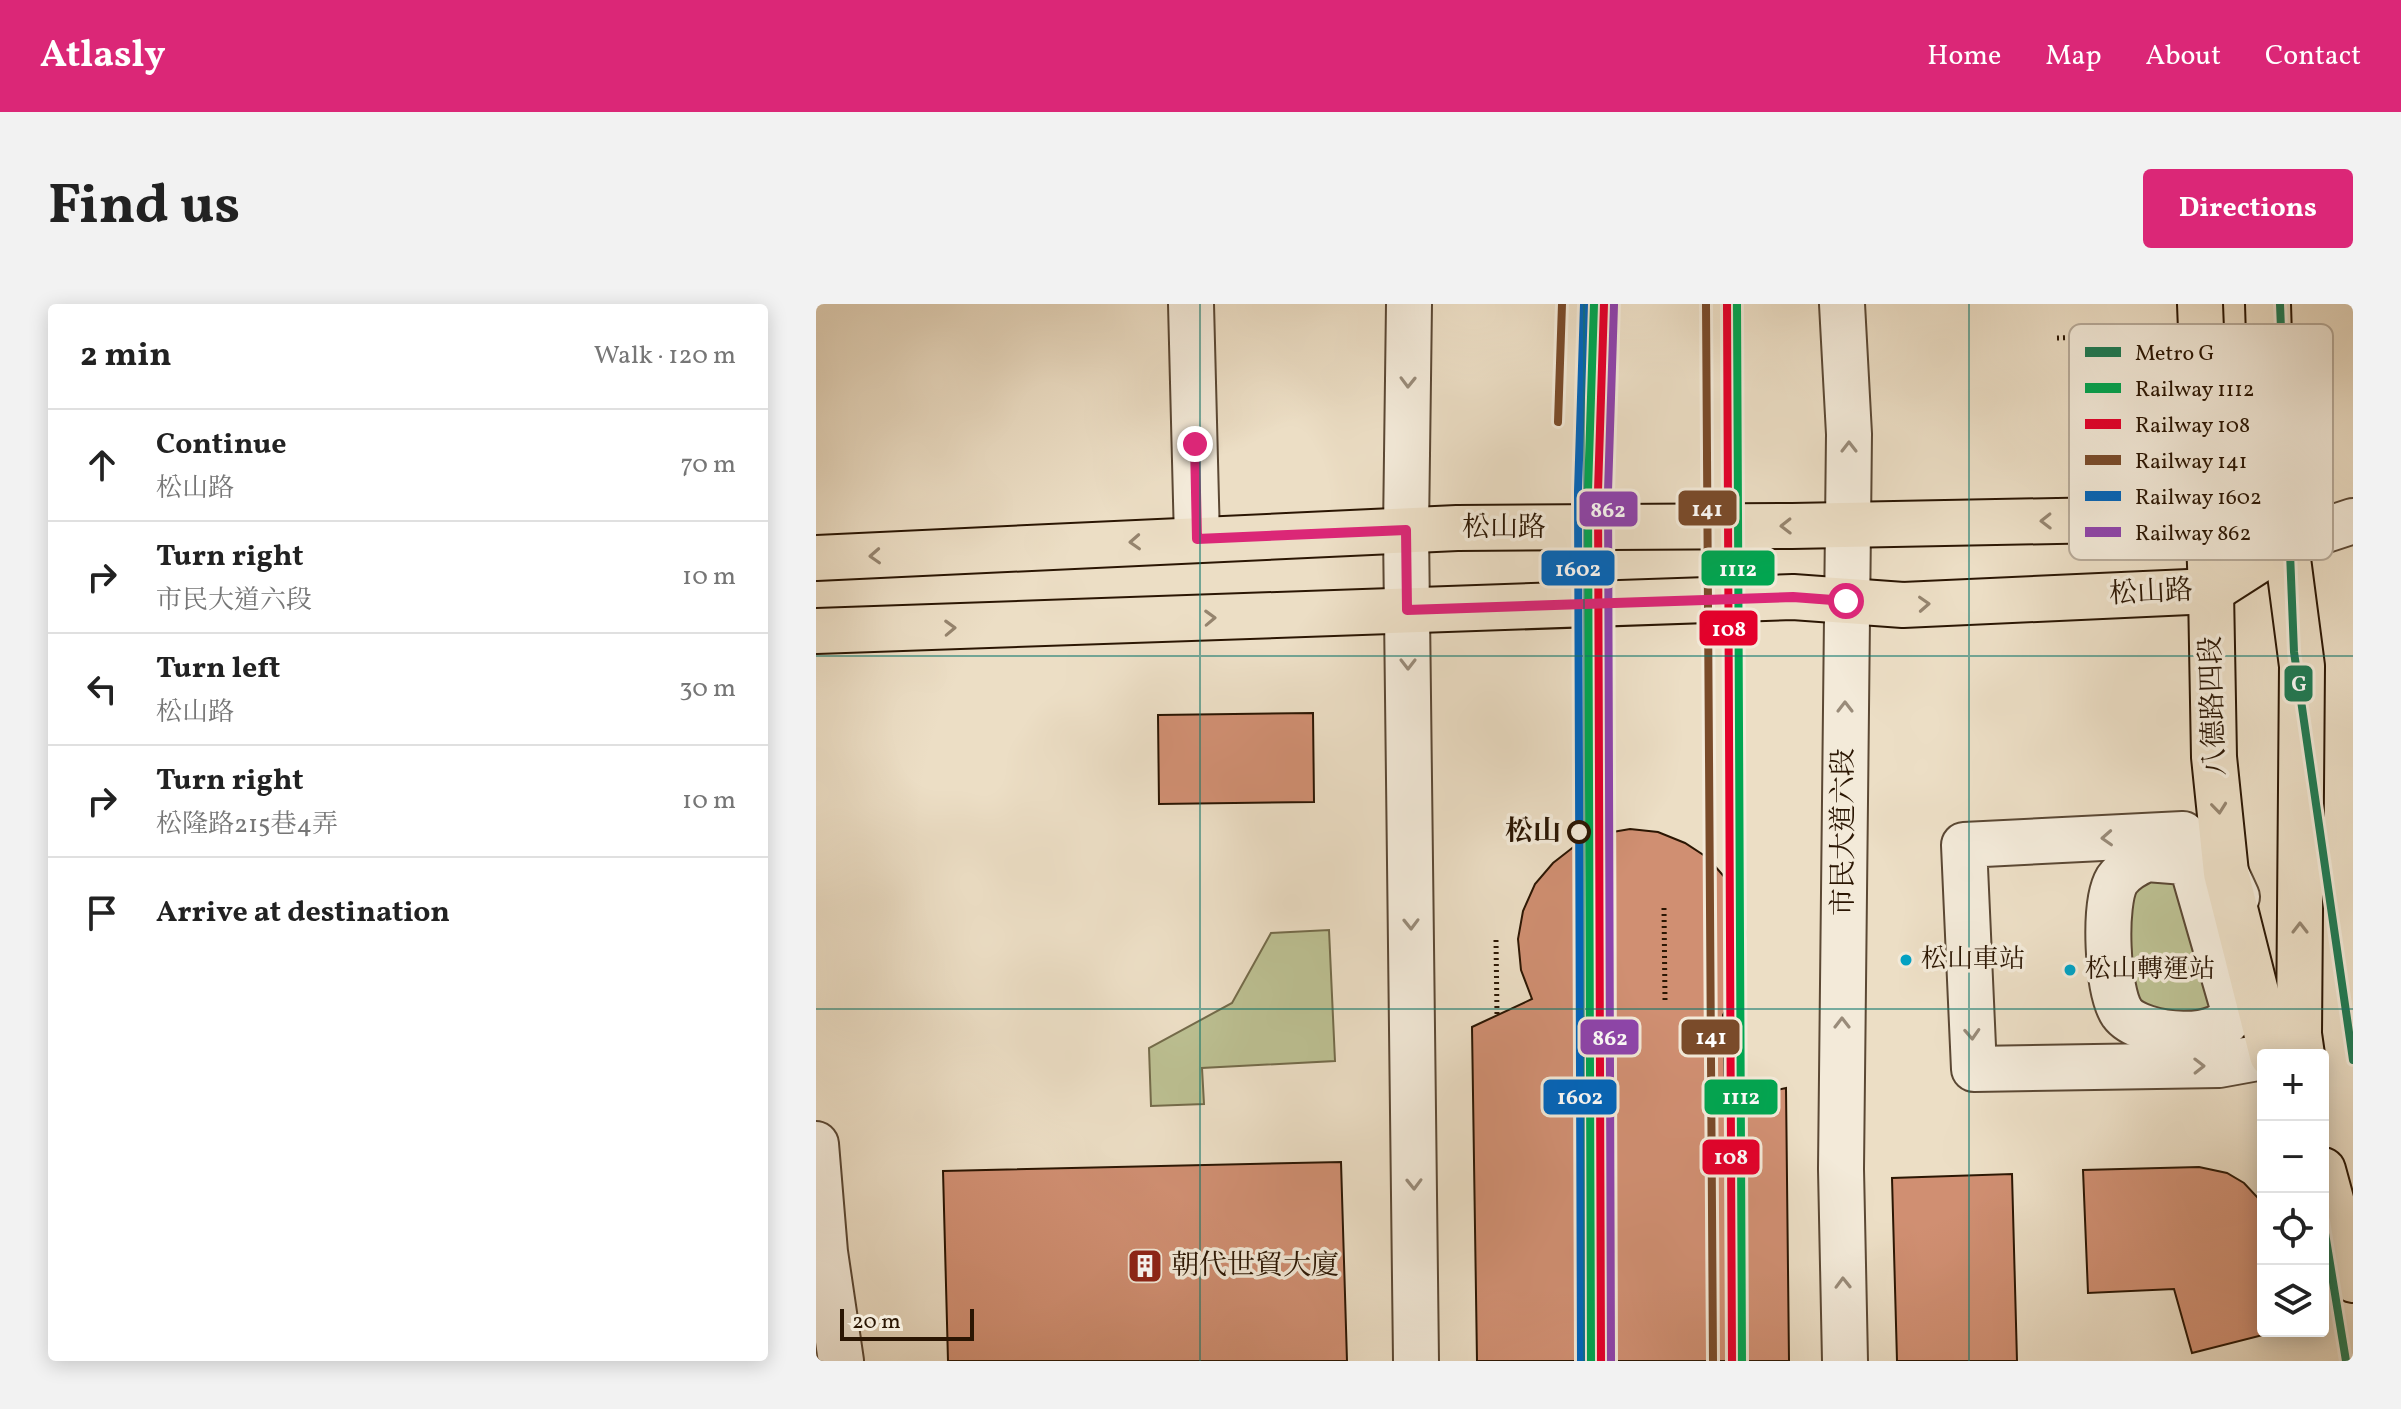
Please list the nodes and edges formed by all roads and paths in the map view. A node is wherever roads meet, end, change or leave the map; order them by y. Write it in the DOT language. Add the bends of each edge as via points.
graph roads {
  1 [pos="1191,304"];
  2 [pos="1409,304"];
  3 [pos="1842,304"];
  4 [pos="2200,304"];
  5 [pos="2268,304"];
  6 [pos="2201,324"];
  7 [pos="2269,324"];
  8 [pos="2057,338"];
  9 [pos="2069,338"];
  10 [pos="2069,521"];
  11 [pos="2353,521"];
  12 [pos="1849,525"];
  13 [pos="2333,528"];
  14 [pos="1406,530"];
  15 [pos="1197,539"];
  16 [pos="816,558"];
  17 [pos="2210,560"];
  18 [pos="2259,560"];
  19 [pos="2288,560"];
  20 [pos="2211,591"];
  21 [pos="1846,601"];
  22 [pos="1407,610"];
  23 [pos="816,631"];
  24 [pos="2210,873"];
  25 [pos="1664,908"];
  26 [pos="1496,940"];
  27 [pos="1665,1000"];
  28 [pos="1497,1015"];
  29 [pos="2284,1049"];
  30 [pos="2284,1049"];
  31 [pos="2257,1056"];
  32 [pos="816,1144"];
  33 [pos="2329,1192"];
  34 [pos="2353,1280"];
  35 [pos="841,1361"];
  36 [pos="1416,1361"];
  37 [pos="1845,1361"];
  1 -- 15 [label="street"];
  2 -- 14 [label="street, one-way"];
  12 -- 3 [label="street, 市民大道六段, one-way"];
  4 -- 6 [label="main road, 八德路四段"];
  5 -- 7 [label="main road"];
  8 -- 9 [label="path"];
  10 -- 12 [label="main road, 松山路, one-way"];
  11 -- 13 [label="street"];
  12 -- 14 [label="main road, 松山路, one-way"];
  12 -- 21 [label="street, 市民大道六段"];
  14 -- 15 [label="main road, 松山路"];
  14 -- 22 [label="street"];
  15 -- 16 [label="main road, 松山路, one-way"];
  17 -- 20 [label="main road, 八德路四段"];
  18 -- 20 [label="main road, 松山路"];
  29 -- 19 [label="main road, one-way" via="2302,666"];
  21 -- 20 [label="main road, 松山路, one-way" via="1903,605"];
  20 -- 24 [label="main road, 八德路四段, one-way"];
  21 -- 22 [label="main road, 松山路" via="1793,597"];
  37 -- 21 [label="street, 市民大道六段, one-way" via="1841,1169"];
  23 -- 22 [label="main road, 松山路, one-way"];
  22 -- 36 [label="street, one-way"];
  24 -- 30 [label="main road, 八德路四段"];
  24 -- 31 [label="street, one-way" via="2183,834 1964,845 1974,1069 2219,1065"];
  25 -- 27 [label="path"];
  26 -- 28 [label="path"];
  32 -- 35 [label="street"];
  33 -- 34 [label="main road"];
}
